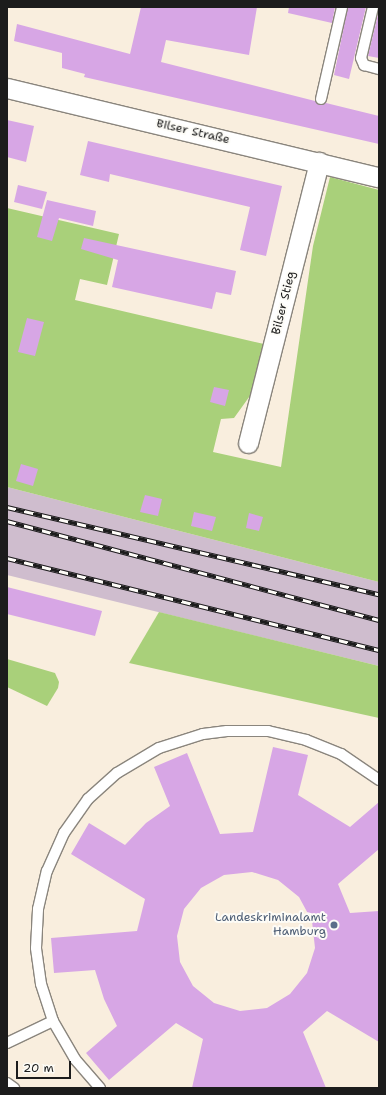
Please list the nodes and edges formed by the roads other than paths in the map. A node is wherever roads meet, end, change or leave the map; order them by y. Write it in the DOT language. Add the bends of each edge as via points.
graph roads {
  1 [pos="342,7"];
  2 [pos="373,7"];
  3 [pos="379,69"];
  4 [pos="7,88"];
  5 [pos="321,99"];
  6 [pos="319,162"];
  7 [pos="379,177"];
  8 [pos="248,443"];
  9 [pos="379,780"];
  10 [pos="53,1021"];
  11 [pos="7,1043"];
  12 [pos="7,1083"];
  13 [pos="14,1088"];
  14 [pos="100,1088"];
  1 -- 5 [label="lane"];
  2 -- 3 [label="lane" via="361,58 364,65"];
  4 -- 6 [label="street, Bilser Straße"];
  6 -- 7 [label="street, Bilser Straße"];
  6 -- 8 [label="street, Bilser Stieg"];
  9 -- 10 [label="lane" via="356,763 324,746 287,735 248,730 211,733 180,740 153,751 117,773 88,799 64,833 54,852 41,890 36,948 41,984"];
  10 -- 11 [label="lane"];
  10 -- 14 [label="lane" via="75,1059"];
  12 -- 13 [label="lane"];
}
